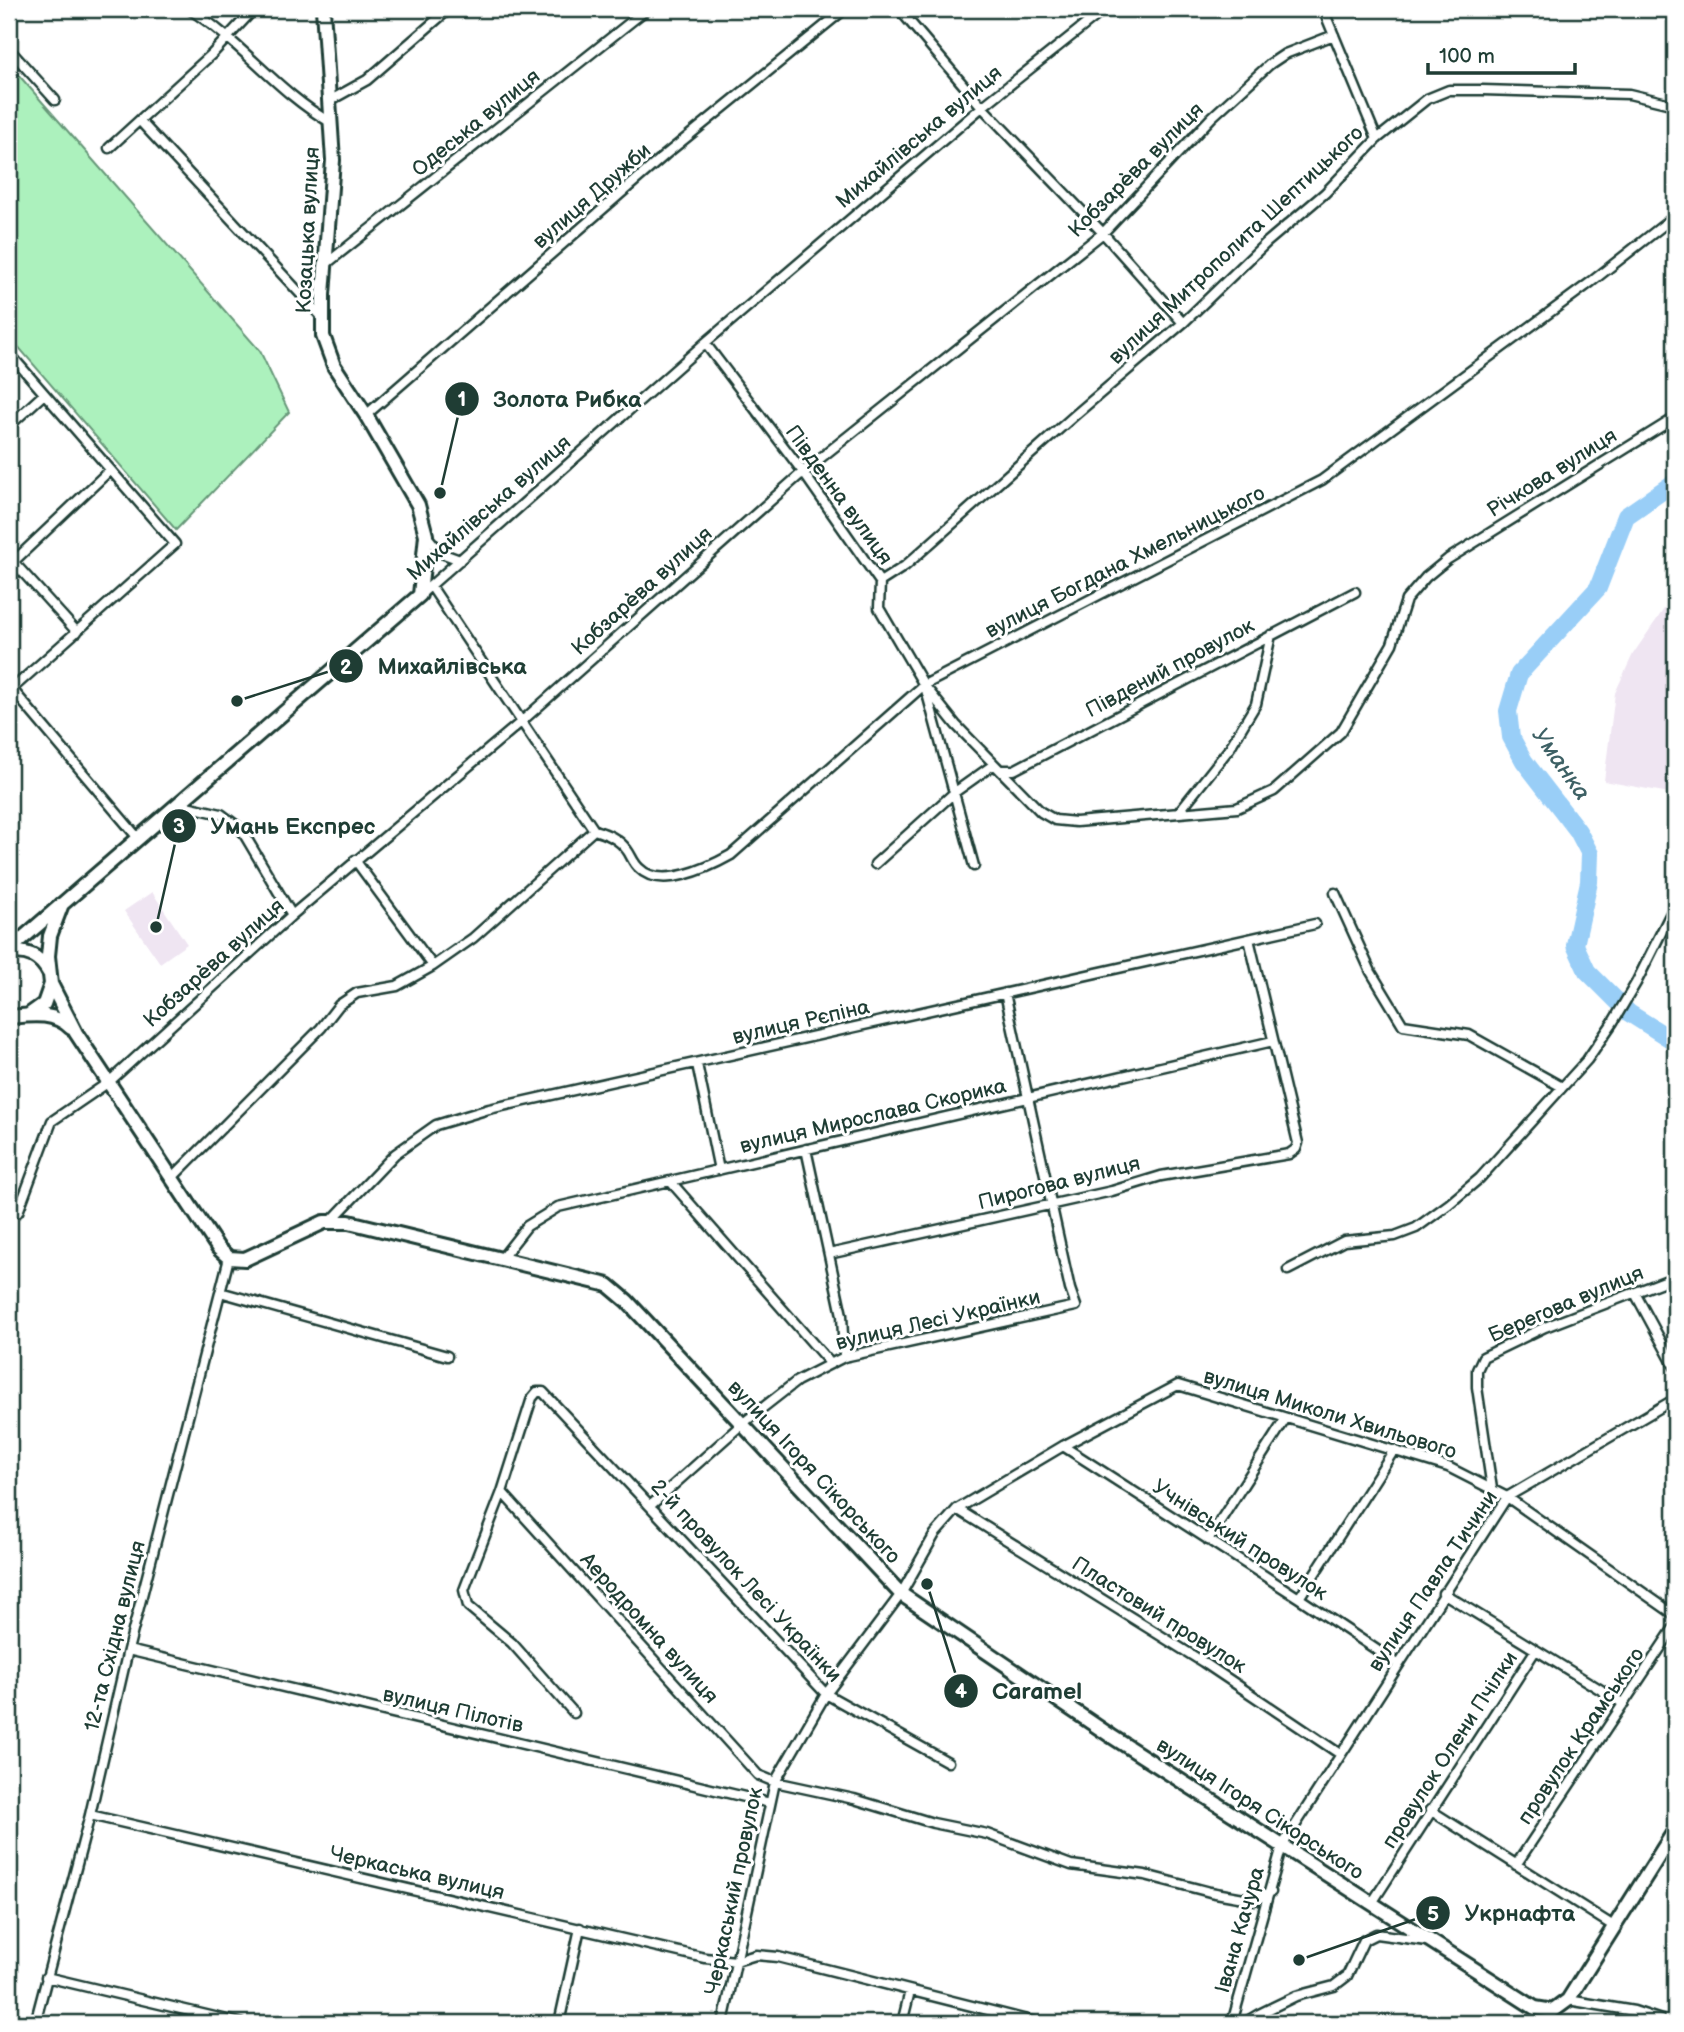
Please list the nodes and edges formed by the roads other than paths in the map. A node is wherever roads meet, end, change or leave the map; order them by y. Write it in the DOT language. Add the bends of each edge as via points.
graph roads {
  1 [pos="189,9"];
  2 [pos="254,9"];
  3 [pos="323,9"];
  4 [pos="449,9"];
  5 [pos="647,9"];
  6 [pos="845,9"];
  7 [pos="899,9"];
  8 [pos="1105,9"];
  9 [pos="1323,9"];
  10 [pos="1334,34"];
  11 [pos="227,37"];
  12 [pos="9,49"];
  13 [pos="55,100"];
  14 [pos="328,101"];
  15 [pos="1675,104"];
  16 [pos="982,107"];
  17 [pos="140,121"];
  18 [pos="330,122"];
  19 [pos="1377,139"];
  20 [pos="109,148"];
  21 [pos="1675,216"];
  22 [pos="1103,233"];
  23 [pos="326,264"];
  24 [pos="323,317"];
  25 [pos="1183,323"];
  26 [pos="705,343"];
  27 [pos="9,353"];
  28 [pos="44,394"];
  29 [pos="366,415"];
  30 [pos="1675,418"];
  31 [pos="9,426"];
  32 [pos="110,470"];
  33 [pos="803,472"];
  34 [pos="426,535"];
  35 [pos="11,559"];
  36 [pos="460,560"];
  37 [pos="880,582"];
  38 [pos="430,586"];
  39 [pos="1355,592"];
  40 [pos="420,595"];
  41 [pos="77,632"];
  42 [pos="1271,635"];
  43 [pos="924,685"];
  44 [pos="521,722"];
  45 [pos="996,767"];
  46 [pos="1274,791"];
  47 [pos="956,792"];
  48 [pos="178,804"];
  49 [pos="1178,813"];
  50 [pos="594,830"];
  51 [pos="138,838"];
  52 [pos="355,860"];
  53 [pos="875,864"];
  54 [pos="974,866"];
  55 [pos="1335,893"];
  56 [pos="62,904"];
  57 [pos="1675,905"];
  58 [pos="292,915"];
  59 [pos="1315,924"];
  60 [pos="1249,939"];
  61 [pos="9,952"];
  62 [pos="433,966"];
  63 [pos="50,979"];
  64 [pos="1005,993"];
  65 [pos="16,1015"];
  66 [pos="76,1032"];
  67 [pos="1273,1041"];
  68 [pos="697,1064"];
  69 [pos="109,1082"];
  70 [pos="1562,1087"];
  71 [pos="1029,1097"];
  72 [pos="806,1150"];
  73 [pos="719,1170"];
  74 [pos="172,1178"];
  75 [pos="671,1182"];
  76 [pos="1052,1204"];
  77 [pos="18,1212"];
  78 [pos="330,1222"];
  79 [pos="829,1254"];
  80 [pos="229,1258"];
  81 [pos="501,1259"];
  82 [pos="1288,1270"];
  83 [pos="1675,1277"];
  84 [pos="220,1292"];
  85 [pos="1635,1293"];
  86 [pos="447,1356"];
  87 [pos="844,1357"];
  88 [pos="830,1363"];
  89 [pos="1675,1367"];
  90 [pos="1675,1399"];
  91 [pos="1286,1418"];
  92 [pos="742,1424"];
  93 [pos="1063,1446"];
  94 [pos="1394,1450"];
  95 [pos="1492,1489"];
  96 [pos="502,1492"];
  97 [pos="1507,1497"];
  98 [pos="650,1506"];
  99 [pos="957,1509"];
  100 [pos="1208,1540"];
  101 [pos="1443,1593"];
  102 [pos="901,1594"];
  103 [pos="1299,1598"];
  104 [pos="1675,1615"];
  105 [pos="1675,1626"];
  106 [pos="128,1650"];
  107 [pos="1535,1651"];
  108 [pos="1398,1664"];
  109 [pos="826,1694"];
  110 [pos="1624,1704"];
  111 [pos="574,1713"];
  112 [pos="1340,1754"];
  113 [pos="948,1762"];
  114 [pos="775,1782"];
  115 [pos="771,1803"];
  116 [pos="1430,1810"];
  117 [pos="90,1815"];
  118 [pos="1675,1830"];
  119 [pos="1282,1846"];
  120 [pos="1516,1865"];
  121 [pos="1270,1892"];
  122 [pos="1372,1903"];
  123 [pos="1615,1927"];
  124 [pos="580,1928"];
  125 [pos="1430,1941"];
  126 [pos="736,1961"];
  127 [pos="46,1977"];
  128 [pos="910,1991"];
  129 [pos="1568,2000"];
  130 [pos="1551,2017"];
  131 [pos="35,2023"];
  132 [pos="240,2023"];
  133 [pos="559,2023"];
  134 [pos="723,2023"];
  135 [pos="902,2023"];
  136 [pos="1039,2023"];
  137 [pos="1232,2023"];
  138 [pos="1244,2023"];
  139 [pos="1670,2023"];
  1 -- 11 [label="street"];
  2 -- 11 [label="street"];
  3 -- 14 [label="main road, Козацька вулиця"];
  4 -- 14 [label="street" via="367,80"];
  5 -- 23 [label="street, Одеська вулиця"];
  6 -- 29 [label="street, вулиця Дружби" via="665,155"];
  7 -- 16 [label="street"];
  8 -- 16 [label="street, Михайлівська вулиця"];
  9 -- 10 [label="street"];
  10 -- 19 [label="street"];
  10 -- 22 [label="street, Кобзарèва вулиця" via="1270,64 1212,117"];
  11 -- 17 [label="street"];
  11 -- 18 [label="street" via="297,102"];
  12 -- 13 [label="street"];
  14 -- 18 [label="main road, Козацька вулиця"];
  15 -- 19 [label="street, вулиця Митрополита Шептицького" via="1629,94 1449,90 1427,99"];
  16 -- 22 [label="street"];
  16 -- 26 [label="street, Михайлівська вулиця"];
  17 -- 20 [label="street"];
  17 -- 24 [label="street"];
  18 -- 23 [label="main road, Козацька вулиця" via="333,174"];
  19 -- 25 [label="street, вулиця Митрополита Шептицького"];
  21 -- 43 [label="street, вулиця Богдана Хмельницького" via="1322,480"];
  22 -- 25 [label="street"];
  22 -- 33 [label="street, Кобзарèва вулиця"];
  23 -- 24 [label="main road, Козацька вулиця"];
  24 -- 29 [label="main road, Козацька вулиця" via="323,336 334,366"];
  25 -- 37 [label="street, вулиця Митрополита Шептицького" via="905,566"];
  26 -- 33 [label="street, Південна вулиця"];
  26 -- 36 [label="street, Михайлівська вулиця"];
  27 -- 28 [label="street"];
  28 -- 31 [label="street"];
  28 -- 32 [label="street"];
  29 -- 34 [label="main road, Козацька вулиця" via="418,505"];
  30 -- 46 [label="street, Річкова вулиця" via="1426,577 1406,600 1392,644 1341,732"];
  32 -- 35 [label="street"];
  32 -- 41 [label="street" via="175,544"];
  33 -- 37 [label="street, Південна вулиця"];
  33 -- 44 [label="street, Кобзарèва вулиця"];
  34 -- 36 [label="street" via="441,554"];
  34 -- 40 [label="main road, Козацька вулиця"];
  35 -- 41 [label="street"];
  36 -- 38 [label="street, Михайлівська вулиця"];
  37 -- 43 [label="street, Південна вулиця" via="879,608"];
  38 -- 40 [label="street, Михайлівська вулиця"];
  38 -- 44 [label="street"];
  39 -- 42 [label="street, Південий провулок"];
  40 -- 48 [label="main road, Михайлівська вулиця"];
  41 -- 51 [label="street" via="12,690"];
  42 -- 45 [label="street, Південий провулок" via="1014,770"];
  42 -- 49 [label="street" via="1255,704 1229,749"];
  43 -- 45 [label="street, Південна вулиця"];
  43 -- 47 [label="street"];
  43 -- 50 [label="street, вулиця Богдана Хмельницького" via="731,855 708,868 660,879 648,877 612,836"];
  44 -- 50 [label="street"];
  44 -- 52 [label="street, Кобзарèва вулиця"];
  45 -- 47 [label="street, Південий провулок"];
  45 -- 49 [label="street, Південна вулиця" via="1055,820"];
  46 -- 49 [label="street, Південна вулиця" via="1237,808"];
  47 -- 53 [label="street, Південий провулок"];
  47 -- 54 [label="street"];
  48 -- 51 [label="main road, Михайлівська вулиця"];
  48 -- 58 [label="street" via="221,814 241,829"];
  50 -- 62 [label="street" via="494,920"];
  51 -- 56 [label="main road, Михайлівська вулиця"];
  52 -- 58 [label="street, Кобзарèва вулиця"];
  52 -- 62 [label="street"];
  55 -- 70 [label="street" via="1371,972 1403,1025 1469,1035"];
  56 -- 61 [label="main road, Михайлівська вулиця"];
  56 -- 63 [label="main road" via="50,936"];
  57 -- 70 [label="street" via="1613,1022"];
  58 -- 69 [label="street, Кобзарèва вулиця"];
  59 -- 60 [label="street, вулиця Рєпіна"];
  60 -- 64 [label="street, вулиця Рєпіна"];
  60 -- 67 [label="street"];
  61 -- 63 [label="main road" via="39,959"];
  62 -- 74 [label="street" via="397,986 358,993 339,1005"];
  63 -- 65 [label="main road" via="44,1004"];
  63 -- 66 [label="main road"];
  64 -- 68 [label="street, вулиця Рєпіна"];
  64 -- 71 [label="street"];
  65 -- 66 [label="main road" via="53,1016"];
  66 -- 69 [label="main road"];
  67 -- 71 [label="street, вулиця Мирослава Скорика"];
  67 -- 76 [label="street, Пирогова вулиця" via="1296,1149"];
  68 -- 73 [label="street"];
  68 -- 78 [label="street, вулиця Рєпіна" via="489,1109 436,1125 395,1154"];
  69 -- 74 [label="main road"];
  69 -- 77 [label="street, Кобзарèва вулиця" via="52,1121"];
  70 -- 82 [label="street" via="1480,1178 1416,1228 1395,1236 1344,1241"];
  71 -- 72 [label="street, вулиця Мирослава Скорика"];
  71 -- 76 [label="street"];
  72 -- 73 [label="street, вулиця Мирослава Скорика"];
  72 -- 79 [label="street"];
  73 -- 75 [label="street, вулиця Мирослава Скорика"];
  74 -- 80 [label="main road"];
  75 -- 81 [label="street, вулиця Мирослава Скорика" via="558,1207 527,1226"];
  75 -- 88 [label="street"];
  76 -- 79 [label="street, Пирогова вулиця"];
  76 -- 87 [label="street, вулиця Лесі Українки" via="1076,1306"];
  78 -- 80 [label="main road, вулиця Ігоря Сікорського" via="259,1254"];
  78 -- 81 [label="main road, вулиця Ігоря Сікорського" via="349,1222"];
  79 -- 87 [label="street" via="842,1315"];
  80 -- 84 [label="street, 12-та Східна вулиця"];
  81 -- 92 [label="main road, вулиця Ігоря Сікорського" via="608,1285"];
  83 -- 85 [label="street, Берегова вулиця"];
  84 -- 86 [label="street"];
  84 -- 106 [label="street, 12-та Східна вулиця"];
  85 -- 89 [label="street"];
  85 -- 95 [label="street, Берегова вулиця" via="1545,1327 1483,1357 1477,1387"];
  87 -- 88 [label="street, вулиця Лесі Українки"];
  88 -- 92 [label="street, вулиця Лесі Українки" via="797,1381"];
  90 -- 97 [label="street, вулиця Павла Тичини"];
  91 -- 93 [label="street, вулиця Миколи Хвильового" via="1182,1386"];
  91 -- 94 [label="street, вулиця Миколи Хвильового"];
  91 -- 100 [label="street"];
  92 -- 98 [label="street, вулиця Лесі Українки"];
  92 -- 102 [label="main road, вулиця Ігоря Сікорського"];
  93 -- 99 [label="street"];
  93 -- 100 [label="street, Учнівський провулок"];
  94 -- 95 [label="street, вулиця Миколи Хвильового" via="1448,1467"];
  94 -- 103 [label="street"];
  95 -- 97 [label="street, вулиця Миколи Хвильового"];
  96 -- 98 [label="street, 2-й провулок Лесі Українки" via="532,1398 543,1392"];
  96 -- 111 [label="street" via="464,1590 465,1598"];
  96 -- 114 [label="street, Аеродромна вулиця" via="758,1774"];
  97 -- 101 [label="street, вулиця Павла Тичини"];
  97 -- 104 [label="street, вулиця Миколи Хвильового"];
  98 -- 109 [label="street, 2-й провулок Лесі Українки"];
  99 -- 102 [label="street" via="936,1534"];
  99 -- 112 [label="street, Пластовий провулок" via="1203,1662"];
  100 -- 103 [label="street, Учнівський провулок"];
  101 -- 107 [label="street"];
  101 -- 108 [label="street, вулиця Павла Тичини"];
  102 -- 109 [label="street, Черкаський провулок"];
  102 -- 119 [label="main road, вулиця Ігоря Сікорського"];
  103 -- 108 [label="street, Учнівський провулок"];
  105 -- 110 [label="street, провулок Крамського"];
  106 -- 115 [label="street, вулиця Пілотів"];
  106 -- 117 [label="street, 12-та Східна вулиця"];
  107 -- 110 [label="street"];
  107 -- 116 [label="street, провулок Олени Пчілки"];
  108 -- 112 [label="street, вулиця Павла Тичини"];
  109 -- 113 [label="street, 2-й провулок Лесі Українки"];
  109 -- 114 [label="street, Черкаський провулок"];
  110 -- 120 [label="street, провулок Крамського"];
  112 -- 119 [label="street, вулиця Павла Тичини"];
  114 -- 115 [label="street, Черкаський провулок"];
  114 -- 121 [label="street" via="987,1834 1071,1865 1145,1875 1255,1900"];
  115 -- 126 [label="street, Черкаський провулок"];
  116 -- 120 [label="street"];
  116 -- 122 [label="street, провулок Олени Пчілки"];
  117 -- 124 [label="street, Черкаська вулиця"];
  117 -- 127 [label="street, 12-та Східна вулиця"];
  118 -- 123 [label="main road"];
  119 -- 121 [label="street, Івана Качура"];
  119 -- 122 [label="main road, вулиця Ігоря Сікорського"];
  120 -- 123 [label="street"];
  121 -- 137 [label="street, Івана Качура"];
  122 -- 125 [label="main road, вулиця Ігоря Сікорського"];
  123 -- 129 [label="main road"];
  124 -- 126 [label="street, Черкаська вулиця"];
  124 -- 133 [label="street"];
  125 -- 130 [label="main road, вулиця Ігоря Сікорського"];
  125 -- 138 [label="street" via="1376,1934 1364,1940 1347,1976 1334,1986 1296,1996"];
  126 -- 128 [label="street, Черкаська вулиця" via="756,1955 778,1957"];
  126 -- 134 [label="street, Черкаський провулок"];
  127 -- 131 [label="street, 12-та Східна вулиця"];
  127 -- 132 [label="street"];
  128 -- 135 [label="street"];
  128 -- 136 [label="street, Черкаська вулиця"];
  129 -- 130 [label="main road"];
  129 -- 139 [label="street" via="1634,2011"];
}
